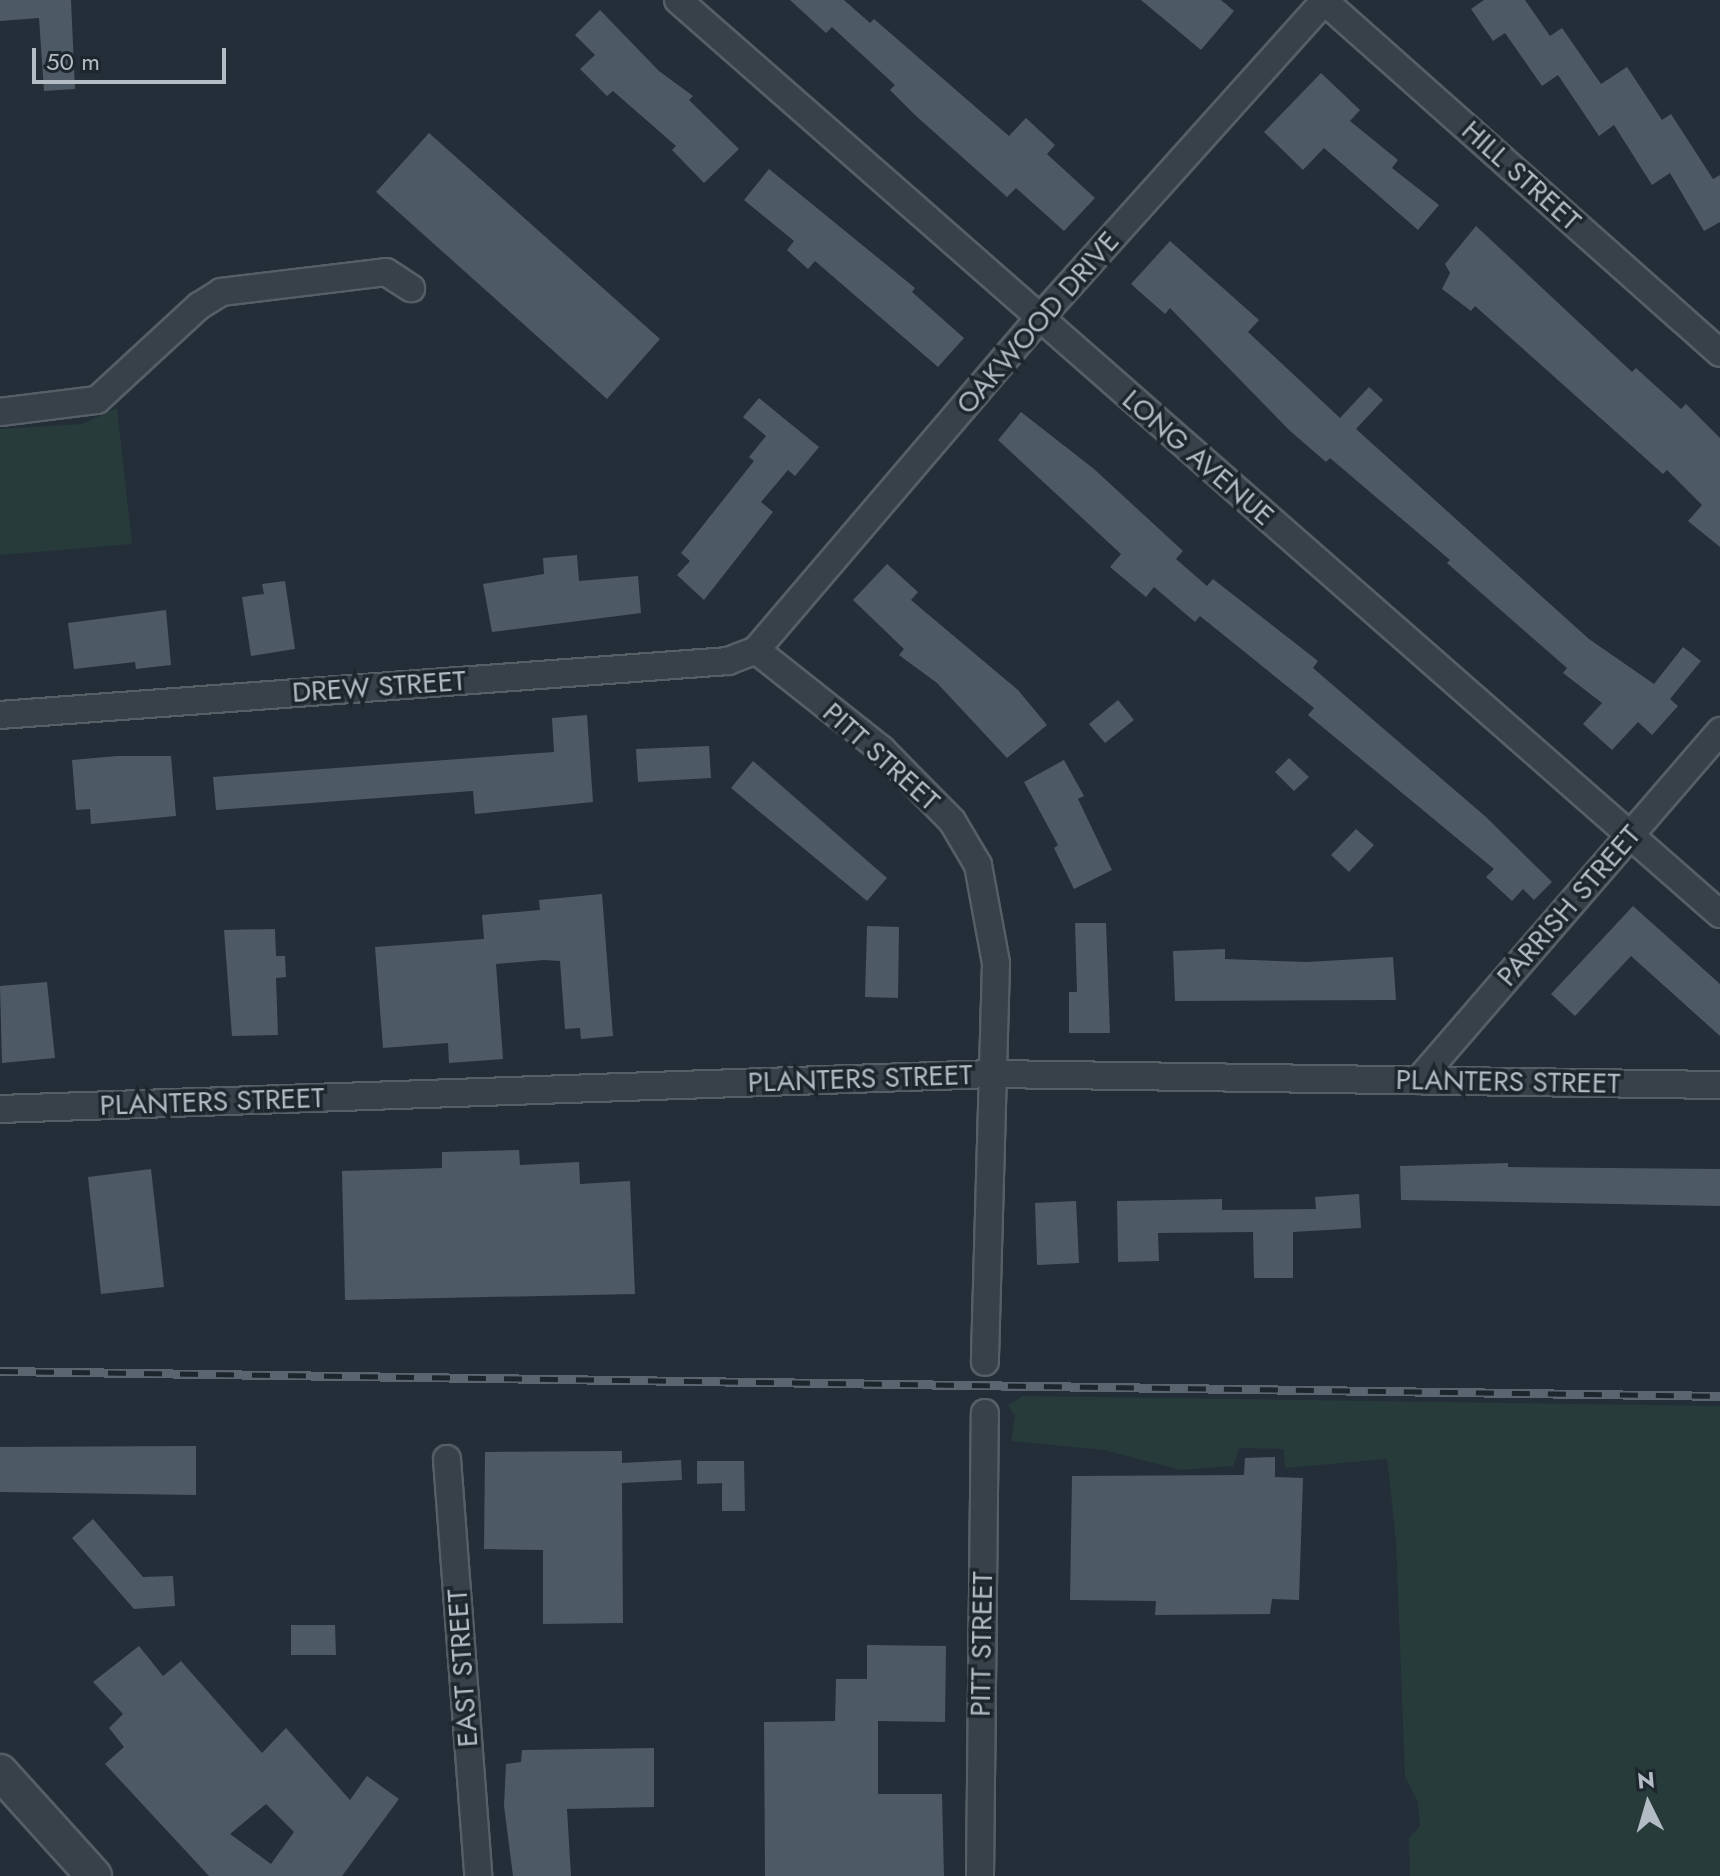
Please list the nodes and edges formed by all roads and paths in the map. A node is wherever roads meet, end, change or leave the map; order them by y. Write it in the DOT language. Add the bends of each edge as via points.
graph roads {
  1 [pos="678,0"];
  2 [pos="1324,0"];
  3 [pos="411,288"];
  4 [pos="1040,318"];
  5 [pos="1720,353"];
  6 [pos="0,412"];
  7 [pos="756,650"];
  8 [pos="0,715"];
  9 [pos="1720,731"];
  10 [pos="1630,836"];
  11 [pos="1720,914"];
  12 [pos="994,1074"];
  13 [pos="1419,1080"];
  14 [pos="1720,1085"];
  15 [pos="0,1109"];
  16 [pos="985,1362"];
  17 [pos="985,1413"];
  18 [pos="447,1459"];
  19 [pos="0,1772"];
  20 [pos="94,1876"];
  21 [pos="478,1876"];
  22 [pos="980,1876"];
  1 -- 4 [label="street, LONG AVENUE"];
  2 -- 4 [label="street, OAKWOOD DRIVE"];
  2 -- 5 [label="street, HILL STREET"];
  3 -- 6 [label="street" via="386,272 221,292 97,400"];
  4 -- 7 [label="street, OAKWOOD DRIVE"];
  4 -- 10 [label="street, LONG AVENUE"];
  7 -- 8 [label="street, DREW STREET" via="728,661"];
  7 -- 12 [label="street, PITT STREET" via="882,750 952,821 978,865 996,963"];
  9 -- 10 [label="street, PARRISH STREET"];
  10 -- 11 [label="street, LONG AVENUE"];
  10 -- 13 [label="street, PARRISH STREET"];
  12 -- 13 [label="street, PLANTERS STREET"];
  12 -- 15 [label="street, PLANTERS STREET"];
  12 -- 16 [label="street, PITT STREET"];
  13 -- 14 [label="street, PLANTERS STREET"];
  17 -- 22 [label="street, PITT STREET"];
  18 -- 21 [label="street, EAST STREET"];
  19 -- 20 [label="street"];
}
